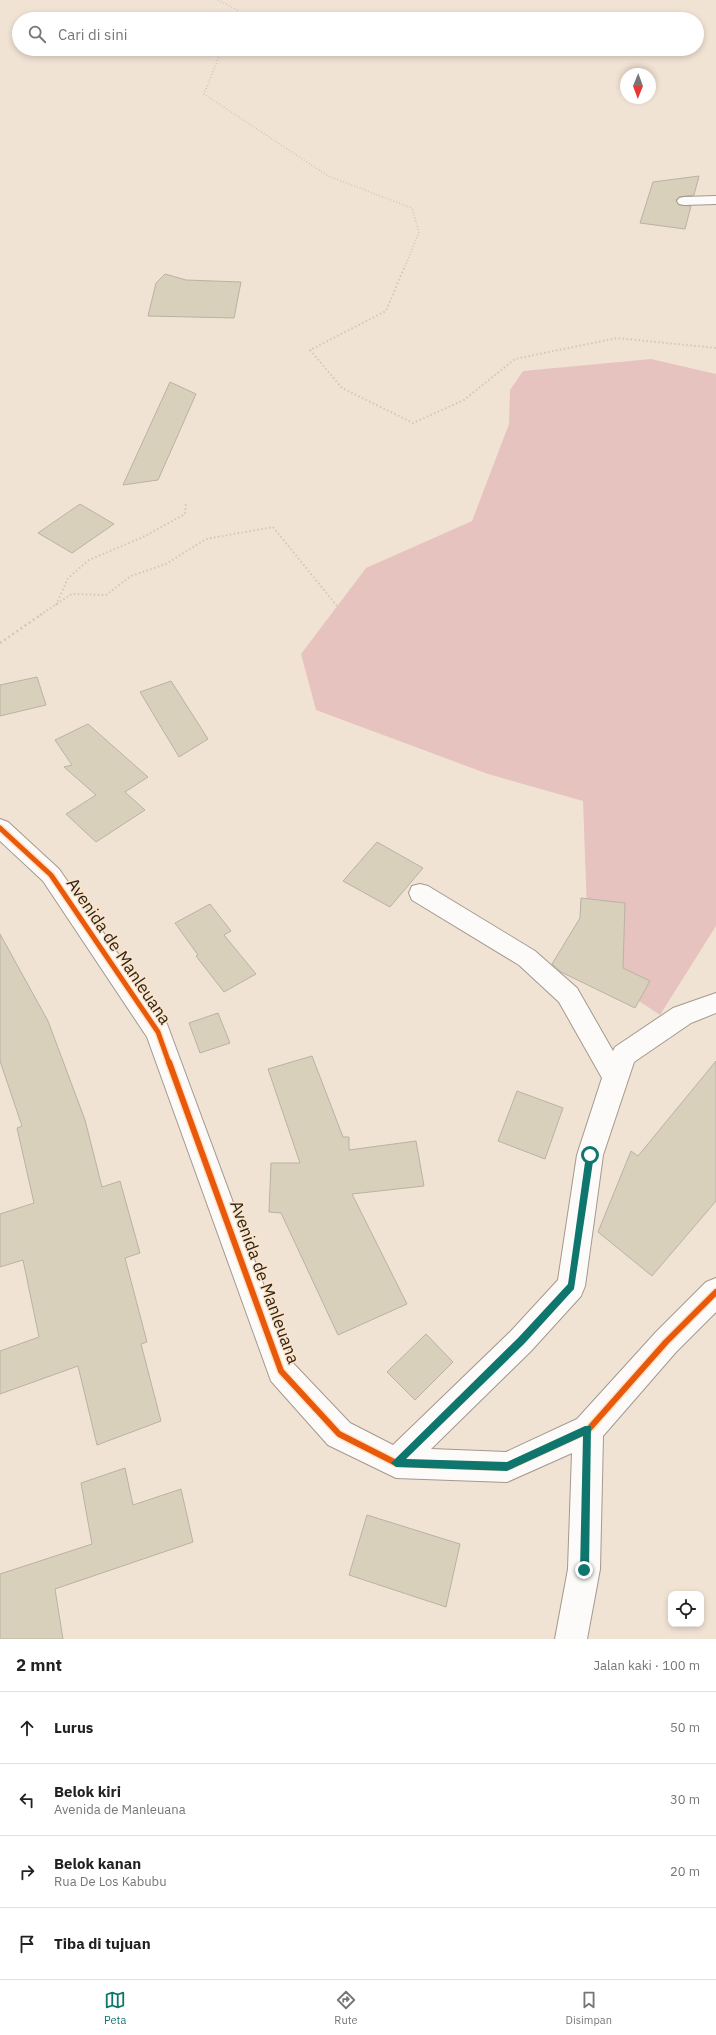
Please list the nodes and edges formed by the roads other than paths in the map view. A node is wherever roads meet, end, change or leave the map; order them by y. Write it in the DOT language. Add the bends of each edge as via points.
graph roads {
  1 [pos="716,200"];
  2 [pos="684,201"];
  3 [pos="0,828"];
  4 [pos="420,893"];
  5 [pos="716,1004"];
  6 [pos="615,1077"];
  7 [pos="716,1292"];
  8 [pos="588,1430"];
  9 [pos="396,1463"];
  10 [pos="570,1639"];
  1 -- 2 [label="street"];
  3 -- 9 [label="street, Avenida de Manleuana" via="51,875 158,1032 281,1371 339,1434"];
  4 -- 6 [label="street" via="527,958 568,995"];
  5 -- 6 [label="street" via="682,1015 624,1055"];
  6 -- 9 [label="street" via="590,1155 571,1286 521,1341"];
  7 -- 8 [label="street, Avenida de Manleuana" via="666,1342"];
  8 -- 9 [label="street, Avenida de Manleuana" via="507,1467"];
  8 -- 10 [label="street" via="584,1570"];
}
